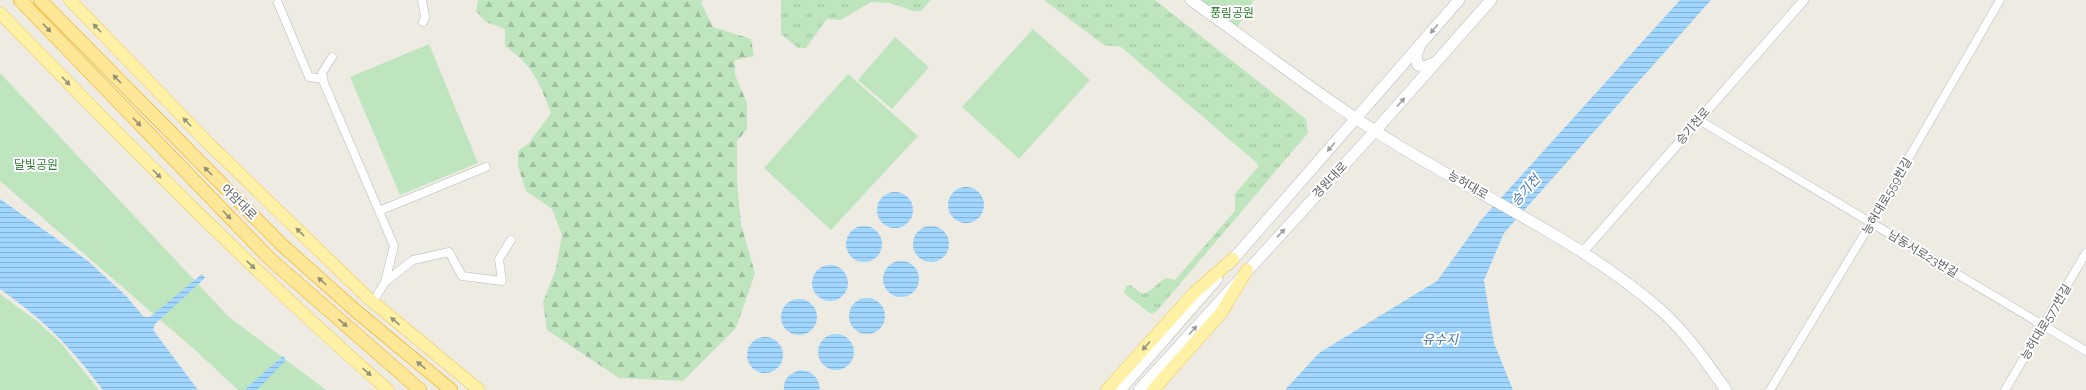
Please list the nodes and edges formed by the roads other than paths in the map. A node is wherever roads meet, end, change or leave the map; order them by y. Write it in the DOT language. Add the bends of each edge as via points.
graph roads {
  1 [pos="20,0"];
  2 [pos="40,0"];
  3 [pos="70,0"];
  4 [pos="422,0"];
  5 [pos="1190,0"];
  6 [pos="1459,0"];
  7 [pos="1491,0"];
  8 [pos="1804,0"];
  9 [pos="2000,0"];
  10 [pos="278,3"];
  11 [pos="0,13"];
  12 [pos="423,22"];
  13 [pos="1420,46"];
  14 [pos="332,57"];
  15 [pos="1437,61"];
  16 [pos="323,79"];
  17 [pos="1356,118"];
  18 [pos="1699,120"];
  19 [pos="1375,131"];
  20 [pos="486,167"];
  21 [pos="379,211"];
  22 [pos="1871,223"];
  23 [pos="511,240"];
  24 [pos="1582,253"];
  25 [pos="2086,253"];
  26 [pos="1233,259"];
  27 [pos="1247,270"];
  28 [pos="385,282"];
  29 [pos="373,302"];
  30 [pos="2044,326"];
  31 [pos="2086,351"];
  32 [pos="388,390"];
  33 [pos="420,390"];
  34 [pos="451,390"];
  35 [pos="479,390"];
  36 [pos="1107,390"];
  37 [pos="1120,390"];
  38 [pos="1139,390"];
  39 [pos="1153,390"];
  40 [pos="1726,390"];
  41 [pos="1770,390"];
  42 [pos="2005,390"];
  1 -- 33 [label="highway, 아암대로, one-way" via="270,259"];
  34 -- 2 [label="highway, 아암대로, one-way" via="282,245"];
  29 -- 3 [label="main road, 아암대로, one-way" via="209,144"];
  4 -- 12 [label="street" via="425,17"];
  5 -- 17 [label="main road, 능허대로"];
  6 -- 13 [label="main road, 경원대로, one-way"];
  7 -- 15 [label="main road, 경원대로"];
  8 -- 18 [label="street, 승기천로"];
  9 -- 22 [label="street, 능허대로559번길"];
  10 -- 16 [label="street" via="309,76"];
  11 -- 32 [label="main road, one-way" via="161,178 269,283"];
  13 -- 15 [label="main road" via="1416,55 1418,65 1424,67"];
  13 -- 17 [label="main road, 경원대로"];
  14 -- 16 [label="street" via="322,72"];
  19 -- 15 [label="main road, 경원대로, one-way"];
  16 -- 21 [label="street"];
  17 -- 19 [label="main road, 능허대로"];
  17 -- 26 [label="main road, 경원대로, one-way"];
  18 -- 22 [label="street, 남동서로23번길"];
  18 -- 24 [label="street, 승기천로"];
  19 -- 24 [label="main road, 능허대로"];
  27 -- 19 [label="main road, 경원대로, one-way"];
  20 -- 21 [label="street"];
  21 -- 28 [label="street" via="394,246"];
  22 -- 30 [label="street, 남동서로23번길"];
  22 -- 41 [label="street, 능허대로559번길"];
  23 -- 28 [label="street" via="499,259 502,281 462,276 449,252 413,260"];
  24 -- 40 [label="main road, 능허대로" via="1621,279 1664,313 1699,352"];
  25 -- 30 [label="street, 능허대로577번길"];
  26 -- 36 [label="main road, one-way" via="1194,292"];
  26 -- 37 [label="main road, 경원대로"];
  38 -- 27 [label="main road, 경원대로, one-way"];
  27 -- 39 [label="main road" via="1221,313"];
  28 -- 29 [label="street"];
  35 -- 29 [label="main road, 아암대로, one-way"];
  30 -- 31 [label="street, 남동서로23번길"];
  30 -- 42 [label="street, 능허대로577번길"];
}
